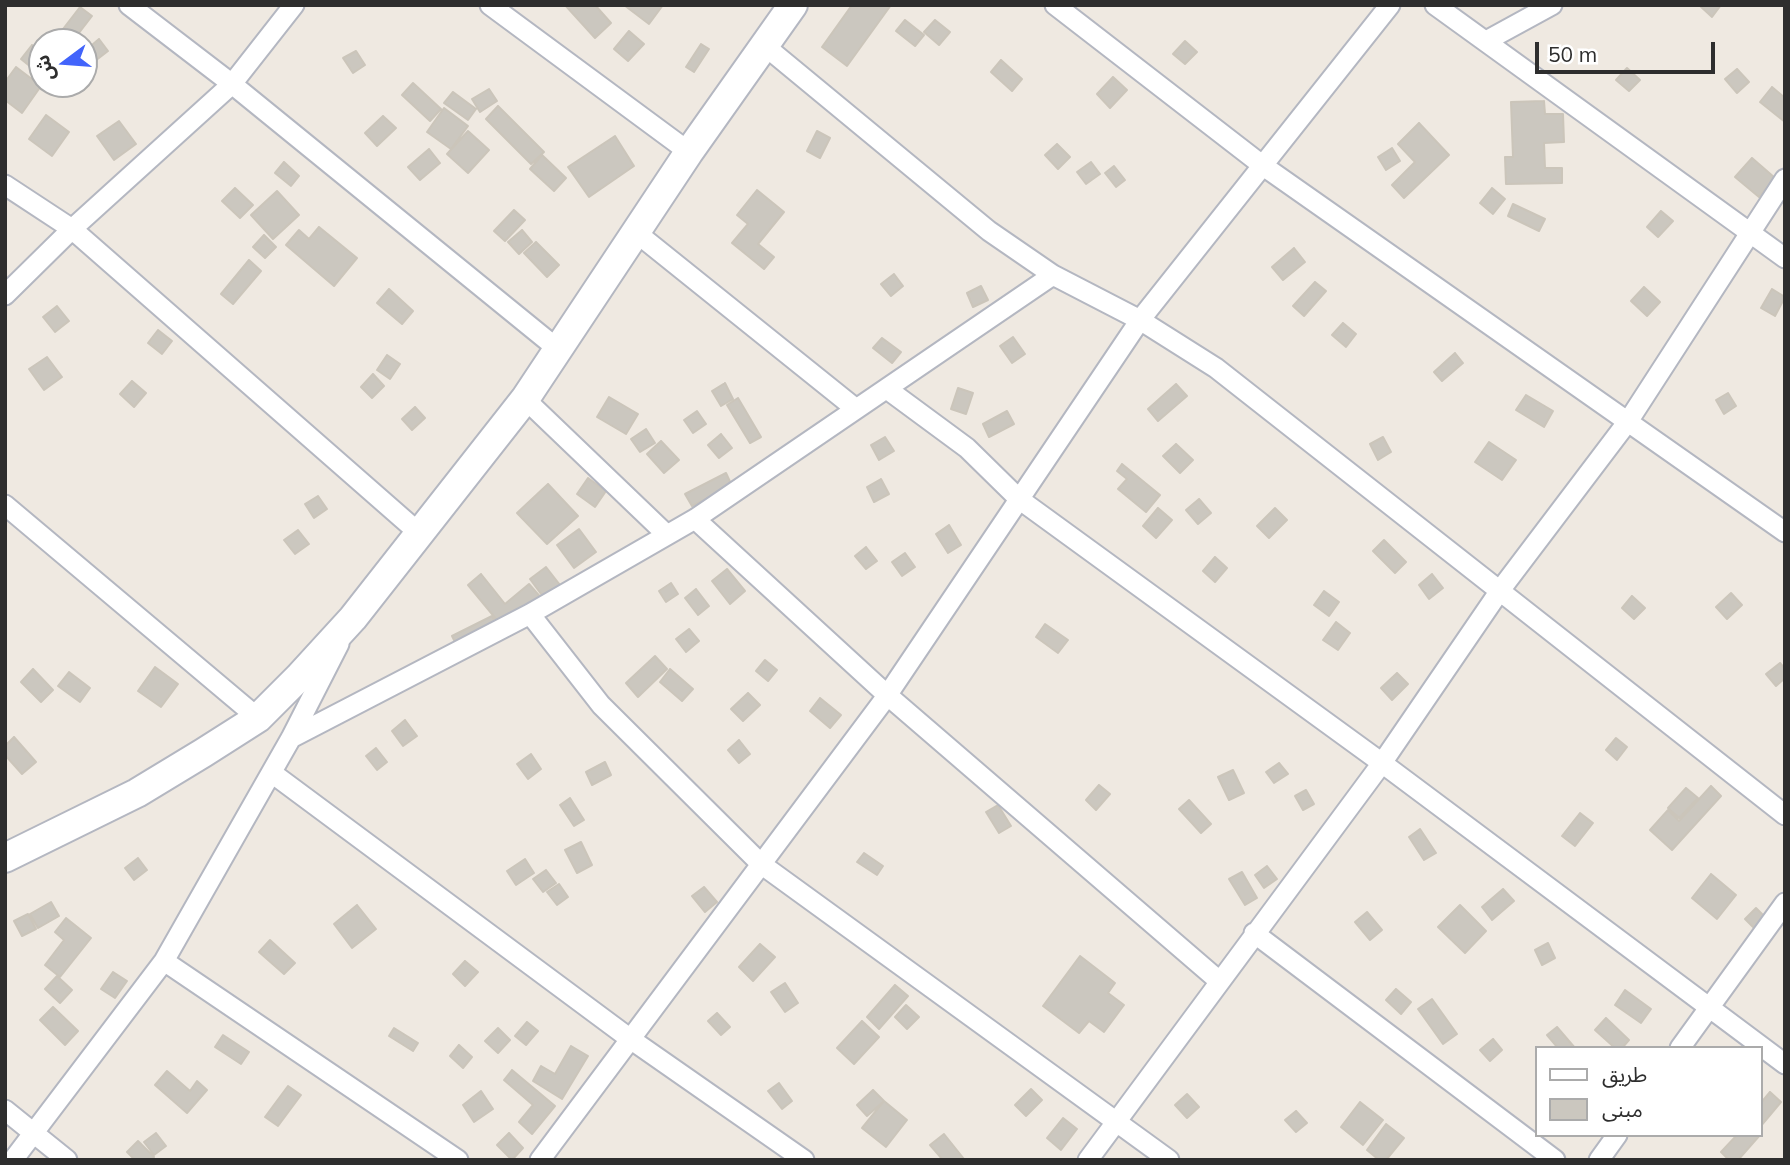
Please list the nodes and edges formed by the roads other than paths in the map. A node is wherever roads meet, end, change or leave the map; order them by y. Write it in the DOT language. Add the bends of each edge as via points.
graph roads {
  1 [pos="129,5"];
  2 [pos="294,5"];
  3 [pos="490,5"];
  4 [pos="793,5"];
  5 [pos="1055,5"];
  6 [pos="1390,5"];
  7 [pos="1435,5"];
  8 [pos="1552,5"];
  9 [pos="1486,41"];
  10 [pos="765,46"];
  11 [pos="232,83"];
  12 [pos="689,152"];
  13 [pos="1262,165"];
  14 [pos="1785,179"];
  15 [pos="5,185"];
  16 [pos="72,229"];
  17 [pos="1749,230"];
  18 [pos="638,234"];
  19 [pos="1785,258"];
  20 [pos="1053,275"];
  21 [pos="5,295"];
  22 [pos="1140,320"];
  23 [pos="559,350"];
  24 [pos="887,389"];
  25 [pos="525,399"];
  26 [pos="856,409"];
  27 [pos="1629,420"];
  28 [pos="1019,499"];
  29 [pos="5,505"];
  30 [pos="695,519"];
  31 [pos="1785,532"];
  32 [pos="418,533"];
  33 [pos="666,534"];
  34 [pos="1501,589"];
  35 [pos="530,614"];
  36 [pos="353,618"];
  37 [pos="886,694"];
  38 [pos="258,718"];
  39 [pos="291,738"];
  40 [pos="1382,763"];
  41 [pos="272,773"];
  42 [pos="1785,815"];
  43 [pos="5,858"];
  44 [pos="761,864"];
  45 [pos="1785,903"];
  46 [pos="1254,933"];
  47 [pos="164,961"];
  48 [pos="1218,980"];
  49 [pos="1709,1008"];
  50 [pos="629,1038"];
  51 [pos="1681,1046"];
  52 [pos="1761,1046"];
  53 [pos="1762,1047"];
  54 [pos="1785,1064"];
  55 [pos="5,1110"];
  56 [pos="1116,1122"];
  57 [pos="34,1134"];
  58 [pos="1616,1137"];
  59 [pos="13,1160"];
  60 [pos="67,1160"];
  61 [pos="458,1160"];
  62 [pos="540,1160"];
  63 [pos="804,1160"];
  64 [pos="1088,1160"];
  65 [pos="1169,1160"];
  66 [pos="1555,1160"];
  67 [pos="1599,1160"];
  1 -- 11 [label="street"];
  2 -- 11 [label="street"];
  3 -- 12 [label="street"];
  4 -- 10 [label="main road"];
  5 -- 13 [label="street"];
  6 -- 13 [label="street"];
  7 -- 9 [label="street"];
  8 -- 9 [label="street"];
  9 -- 17 [label="street"];
  10 -- 12 [label="main road"];
  10 -- 20 [label="street" via="989,231"];
  11 -- 16 [label="street"];
  11 -- 23 [label="street"];
  12 -- 18 [label="main road"];
  13 -- 22 [label="street"];
  13 -- 27 [label="street"];
  14 -- 17 [label="street"];
  15 -- 16 [label="street"];
  16 -- 21 [label="street"];
  16 -- 32 [label="street"];
  17 -- 19 [label="street"];
  17 -- 27 [label="street"];
  18 -- 23 [label="main road"];
  18 -- 26 [label="street"];
  20 -- 22 [label="street"];
  20 -- 24 [label="street"];
  22 -- 28 [label="street"];
  22 -- 34 [label="street" via="1216,368"];
  23 -- 25 [label="main road"];
  24 -- 26 [label="street"];
  24 -- 28 [label="street" via="967,448"];
  25 -- 32 [label="main road"];
  25 -- 33 [label="street"];
  26 -- 30 [label="street"];
  27 -- 31 [label="street"];
  27 -- 34 [label="street"];
  28 -- 37 [label="street"];
  28 -- 40 [label="street"];
  29 -- 38 [label="street"];
  30 -- 33 [label="street"];
  30 -- 37 [label="street"];
  32 -- 36 [label="main road"];
  33 -- 35 [label="street"];
  34 -- 40 [label="street"];
  34 -- 42 [label="street"];
  35 -- 39 [label="street"];
  35 -- 44 [label="street" via="601,705"];
  36 -- 38 [label="main road"];
  36 -- 39 [label="street"];
  37 -- 44 [label="street"];
  37 -- 48 [label="street"];
  38 -- 43 [label="main road" via="136,793"];
  39 -- 41 [label="street"];
  40 -- 46 [label="street"];
  40 -- 49 [label="street"];
  41 -- 47 [label="street"];
  41 -- 50 [label="street"];
  44 -- 50 [label="street"];
  44 -- 56 [label="street"];
  45 -- 49 [label="street"];
  46 -- 48 [label="street"];
  46 -- 66 [label="street"];
  47 -- 57 [label="street"];
  47 -- 61 [label="street"];
  48 -- 56 [label="street"];
  49 -- 51 [label="street"];
  49 -- 52 [label="street"];
  50 -- 62 [label="street"];
  50 -- 63 [label="street"];
  53 -- 54 [label="street"];
  55 -- 57 [label="street"];
  56 -- 64 [label="street"];
  56 -- 65 [label="street"];
  57 -- 59 [label="street"];
  57 -- 60 [label="street"];
  58 -- 67 [label="street"];
}
